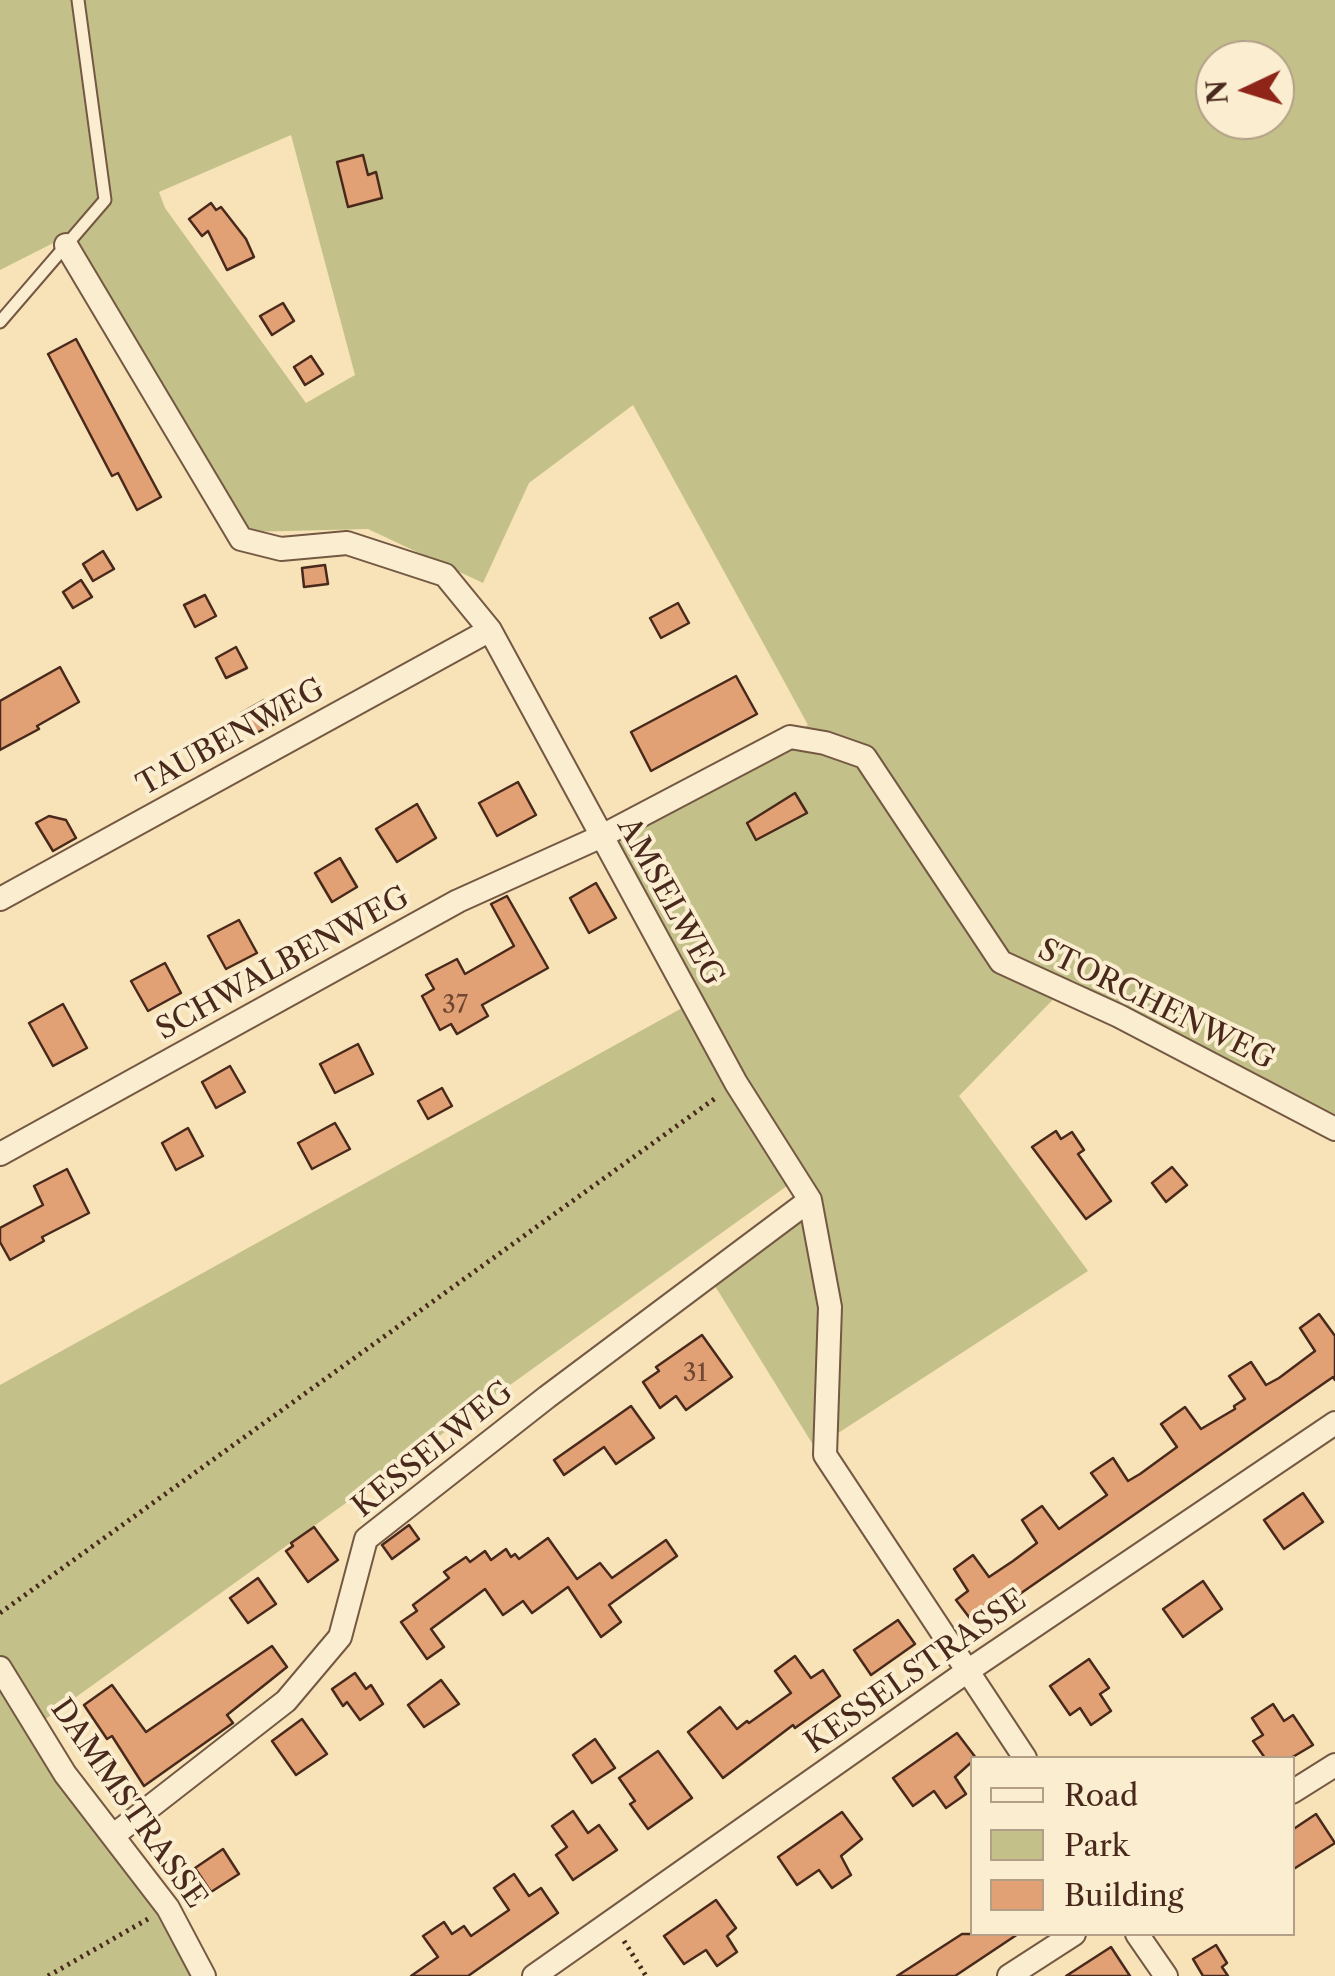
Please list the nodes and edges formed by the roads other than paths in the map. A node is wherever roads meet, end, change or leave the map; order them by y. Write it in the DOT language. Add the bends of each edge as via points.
graph roads {
  1 [pos="78,0"];
  2 [pos="66,245"];
  3 [pos="0,322"];
  4 [pos="490,630"];
  5 [pos="600,837"];
  6 [pos="0,899"];
  7 [pos="1335,1129"];
  8 [pos="0,1154"];
  9 [pos="810,1200"];
  10 [pos="1335,1422"];
  11 [pos="0,1668"];
  12 [pos="969,1670"];
  13 [pos="1024,1756"];
  14 [pos="1335,1764"];
  15 [pos="1295,1790"];
  16 [pos="114,1835"];
  17 [pos="1071,1936"];
  18 [pos="1139,1936"];
  19 [pos="204,1976"];
  20 [pos="534,1976"];
  21 [pos="1009,1976"];
  22 [pos="1166,1976"];
  1 -- 2 [label="lane" via="105,200"];
  2 -- 3 [label="lane"];
  2 -- 4 [label="street, AMSELWEG" via="241,540 281,549 346,544 446,575"];
  4 -- 5 [label="street, AMSELWEG"];
  4 -- 6 [label="street, TAUBENWEG"];
  5 -- 7 [label="street, STORCHENWEG" via="790,738 866,757 1001,962"];
  5 -- 8 [label="street, SCHWALBENWEG" via="458,901"];
  5 -- 9 [label="street, AMSELWEG" via="736,1083"];
  9 -- 12 [label="street, AMSELWEG" via="830,1307 825,1455"];
  9 -- 16 [label="street, KESSELWEG" via="366,1538 340,1636 286,1702"];
  10 -- 12 [label="street, KESSELSTRASSE"];
  11 -- 16 [label="street, DAMMSTRASSE" via="65,1774"];
  12 -- 13 [label="street, AMSELWEG"];
  12 -- 20 [label="street, KESSELSTRASSE"];
  14 -- 15 [label="street"];
  16 -- 19 [label="street, DAMMSTRASSE" via="168,1908"];
  17 -- 21 [label="street"];
  18 -- 22 [label="street"];
}
